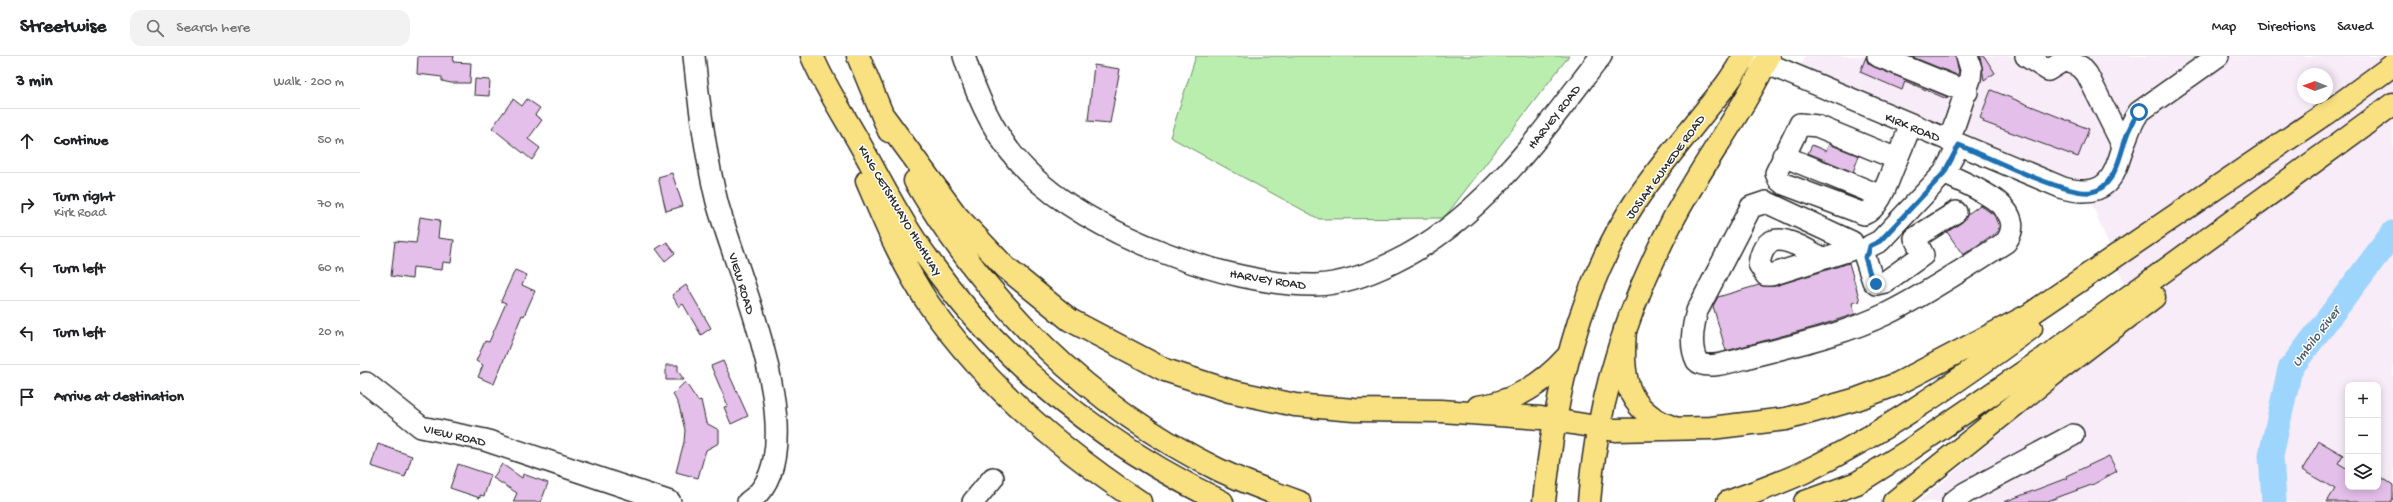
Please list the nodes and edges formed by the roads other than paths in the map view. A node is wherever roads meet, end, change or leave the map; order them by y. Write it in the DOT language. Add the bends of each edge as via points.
graph roads {
  1 [pos="694,56"];
  2 [pos="858,56"];
  3 [pos="964,56"];
  4 [pos="1601,56"];
  5 [pos="1744,56"];
  6 [pos="1878,56"];
  7 [pos="1967,56"];
  8 [pos="2026,56"];
  9 [pos="2218,56"];
  10 [pos="813,58"];
  11 [pos="1761,58"];
  12 [pos="2068,58"];
  13 [pos="2393,65"];
  14 [pos="1967,92"];
  15 [pos="2393,104"];
  16 [pos="2338,105"];
  17 [pos="884,117"];
  18 [pos="1911,125"];
  19 [pos="1954,143"];
  20 [pos="2122,144"];
  21 [pos="1897,159"];
  22 [pos="1944,173"];
  23 [pos="2280,188"];
  24 [pos="1956,212"];
  25 [pos="1859,249"];
  26 [pos="1823,258"];
  27 [pos="1625,329"];
  28 [pos="1568,356"];
  29 [pos="366,384"];
  30 [pos="1441,411"];
  31 [pos="1554,420"];
  32 [pos="1672,427"];
  33 [pos="1598,429"];
  34 [pos="2072,436"];
  35 [pos="993,478"];
  36 [pos="670,502"];
  37 [pos="748,502"];
  38 [pos="973,502"];
  39 [pos="1140,502"];
  40 [pos="1222,502"];
  41 [pos="1299,502"];
  42 [pos="1544,502"];
  43 [pos="1589,502"];
  44 [pos="1728,502"];
  45 [pos="1805,502"];
  46 [pos="1894,502"];
  47 [pos="1953,502"];
  1 -- 37 [label="street, VIEW ROAD" via="704,146 716,196 750,304 776,409 777,440 771,472 758,494"];
  2 -- 17 [label="main road, KING CETSHWAYO HIGHWAY"];
  3 -- 4 [label="street, HARVEY ROAD" via="980,102 1009,151 1040,184 1094,222 1177,257 1224,271 1288,283 1315,285 1352,278 1396,261 1435,238 1469,211 1535,141"];
  5 -- 28 [label="main road, JOSIAH GUMEDE ROAD" via="1730,81 1638,198 1612,240 1583,307"];
  6 -- 14 [label="street"];
  7 -- 14 [label="street" via="1971,69"];
  8 -- 12 [label="street" via="2048,70"];
  9 -- 20 [label="street" via="2139,112"];
  10 -- 39 [label="main road" via="892,240 928,303 990,380 1111,482"];
  10 -- 40 [label="main road, KING CETSHWAYO HIGHWAY" via="884,189 923,252 951,291 981,325 1019,365 1097,429 1140,458"];
  11 -- 18 [label="street, KIRK ROAD"];
  11 -- 27 [label="main road" via="1673,219 1640,287"];
  12 -- 20 [label="street" via="2087,74"];
  13 -- 16 [label="main road"];
  14 -- 19 [label="street"];
  15 -- 23 [label="main road"];
  16 -- 32 [label="main road" via="2029,315 1897,384 1857,399 1786,419 1711,428"];
  16 -- 44 [label="main road" via="1933,397 1884,428 1801,473"];
  17 -- 30 [label="main road" via="928,178 983,245 1043,299 1070,320 1101,338 1165,370 1230,391 1295,405 1388,411"];
  17 -- 41 [label="main road, KING CETSHWAYO HIGHWAY" via="907,168 937,218 985,284 1037,340 1078,378 1162,438 1217,469"];
  18 -- 19 [label="street, KIRK ROAD"];
  18 -- 21 [label="street"];
  19 -- 20 [label="street, KIRK ROAD" via="2063,188 2085,193 2102,188 2112,177"];
  19 -- 22 [label="street"];
  21 -- 21 [label="street" via="1817,126 1803,123 1798,125 1776,169 1779,180 1858,214 1868,213 1881,196"];
  22 -- 25 [label="street" via="1880,241"];
  22 -- 25 [label="street" via="2003,205 2011,220 2011,230 2006,242 1907,304 1832,336 1725,363 1705,365 1697,360 1693,342 1698,311 1751,207 1766,202"];
  23 -- 45 [label="main road" via="2046,357 1908,451 1857,483"];
  23 -- 46 [label="main road" via="2215,250 2061,368"];
  24 -- 25 [label="street" via="1915,238 1923,255 1885,282 1876,284 1872,281"];
  25 -- 26 [label="street"];
  27 -- 32 [label="main road" via="1624,375 1628,390 1646,412 1659,422"];
  27 -- 33 [label="main road" via="1612,367"];
  28 -- 30 [label="main road" via="1542,381 1504,401"];
  28 -- 31 [label="main road, JOSIAH GUMEDE ROAD"];
  29 -- 36 [label="street, VIEW ROAD" via="421,427 484,440"];
  30 -- 31 [label="main road"];
  31 -- 33 [label="main road"];
  31 -- 42 [label="main road, JOSIAH GUMEDE ROAD"];
  32 -- 33 [label="main road"];
  33 -- 43 [label="main road"];
  34 -- 47 [label="street" via="1965,492"];
  35 -- 38 [label="street"];
}
